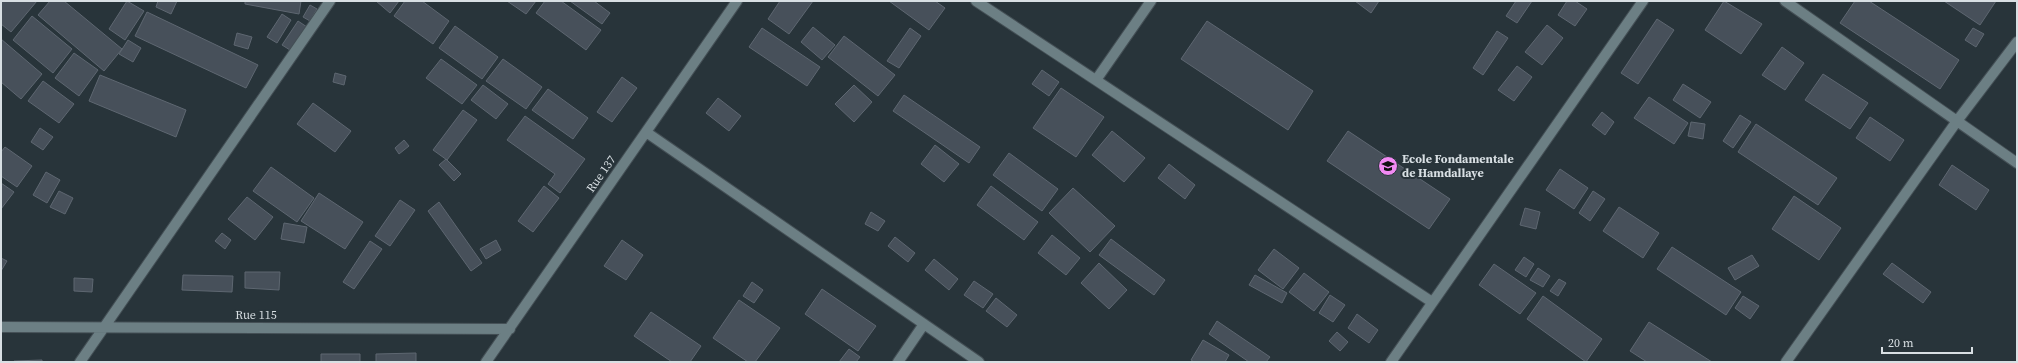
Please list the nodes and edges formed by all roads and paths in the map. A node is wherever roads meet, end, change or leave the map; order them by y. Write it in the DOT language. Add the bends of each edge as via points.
graph roads {
  1 [pos="330,1"];
  2 [pos="737,1"];
  3 [pos="976,1"];
  4 [pos="1151,1"];
  5 [pos="1643,1"];
  6 [pos="1785,1"];
  7 [pos="2017,42"];
  8 [pos="1096,80"];
  9 [pos="1957,121"];
  10 [pos="646,132"];
  11 [pos="2017,163"];
  12 [pos="1432,302"];
  13 [pos="924,324"];
  14 [pos="1,327"];
  15 [pos="104,328"];
  16 [pos="510,329"];
  17 [pos="80,362"];
  18 [pos="486,362"];
  19 [pos="898,362"];
  20 [pos="979,362"];
  21 [pos="1391,362"];
  22 [pos="1786,362"];
  1 -- 15 [label="street"];
  2 -- 10 [label="street, Rue 137"];
  3 -- 8 [label="street"];
  4 -- 8 [label="street"];
  5 -- 12 [label="street"];
  6 -- 9 [label="street"];
  7 -- 9 [label="street"];
  8 -- 12 [label="street"];
  9 -- 11 [label="street"];
  9 -- 22 [label="street"];
  10 -- 13 [label="street"];
  10 -- 16 [label="street, Rue 137"];
  12 -- 21 [label="street"];
  13 -- 19 [label="street"];
  13 -- 20 [label="street"];
  14 -- 15 [label="street, Rue 115"];
  15 -- 16 [label="street, Rue 115"];
  15 -- 17 [label="street"];
  16 -- 18 [label="street, Rue 137"];
}
